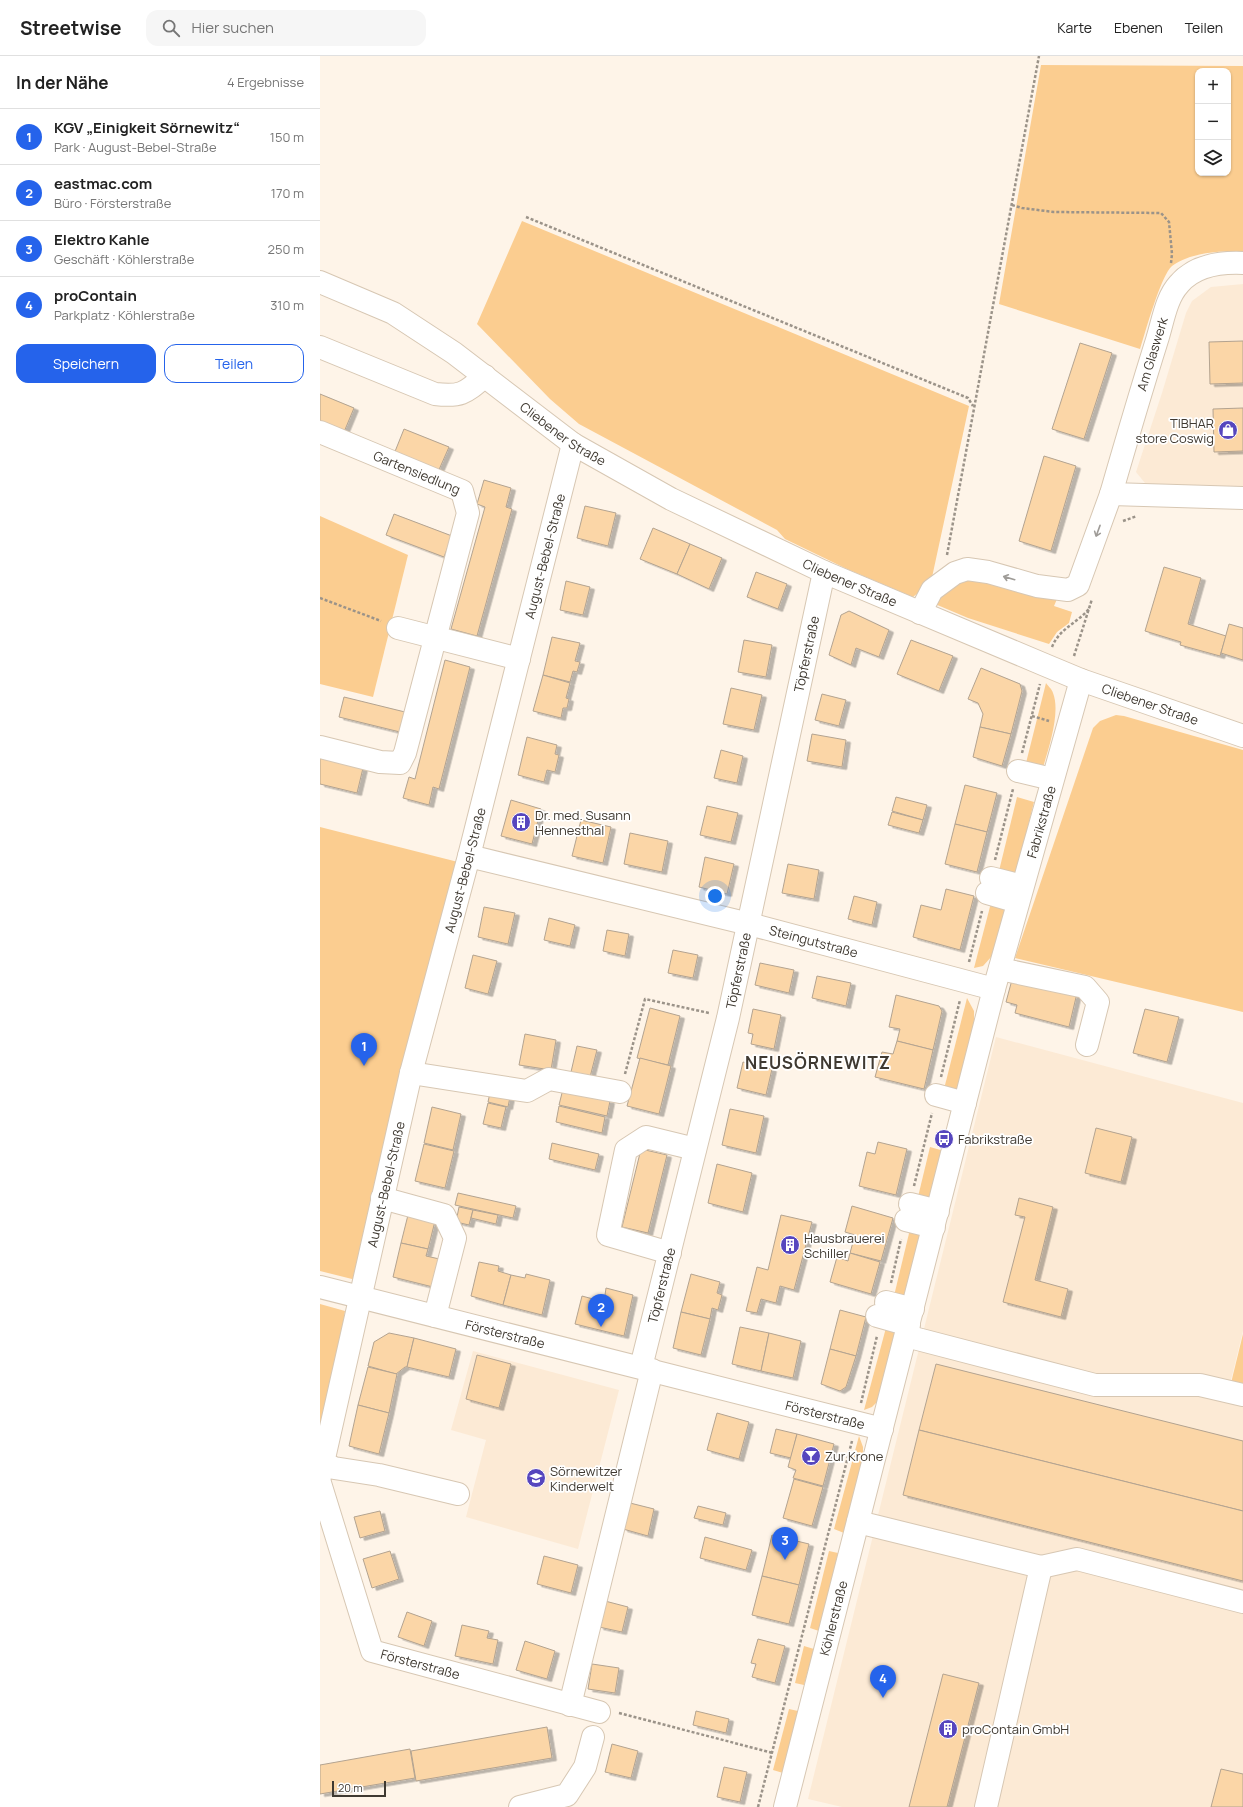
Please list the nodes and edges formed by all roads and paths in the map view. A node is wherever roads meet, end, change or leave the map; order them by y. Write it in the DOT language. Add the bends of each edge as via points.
graph roads {
  1 [pos="1039,56"];
  2 [pos="1012,205"];
  3 [pos="526,217"];
  4 [pos="1243,263"];
  5 [pos="1170,268"];
  6 [pos="320,282"];
  7 [pos="320,347"];
  8 [pos="485,376"];
  9 [pos="974,406"];
  10 [pos="320,432"];
  11 [pos="573,444"];
  12 [pos="1111,494"];
  13 [pos="1243,498"];
  14 [pos="1140,515"];
  15 [pos="1121,523"];
  16 [pos="824,572"];
  17 [pos="946,579"];
  18 [pos="1093,595"];
  19 [pos="320,598"];
  20 [pos="1089,609"];
  21 [pos="920,613"];
  22 [pos="398,628"];
  23 [pos="435,638"];
  24 [pos="1066,654"];
  25 [pos="519,659"];
  26 [pos="1045,665"];
  27 [pos="1081,680"];
  28 [pos="1243,736"];
  29 [pos="320,747"];
  30 [pos="1018,771"];
  31 [pos="1052,779"];
  32 [pos="469,856"];
  33 [pos="989,885"];
  34 [pos="1020,894"];
  35 [pos="749,924"];
  36 [pos="1000,969"];
  37 [pos="964,982"];
  38 [pos="994,989"];
  39 [pos="728,1018"];
  40 [pos="1087,1045"];
  41 [pos="411,1074"];
  42 [pos="620,1092"];
  43 [pos="936,1095"];
  44 [pos="965,1103"];
  45 [pos="695,1149"];
  46 [pos="382,1198"];
  47 [pos="908,1212"];
  48 [pos="936,1219"];
  49 [pos="670,1253"];
  50 [pos="320,1287"];
  51 [pos="360,1297"];
  52 [pos="882,1312"];
  53 [pos="435,1316"];
  54 [pos="909,1323"];
  55 [pos="646,1369"];
  56 [pos="1243,1395"];
  57 [pos="856,1423"];
  58 [pos="882,1429"];
  59 [pos="321,1474"];
  60 [pos="458,1494"];
  61 [pos="858,1522"];
  62 [pos="1041,1567"];
  63 [pos="1243,1602"];
  64 [pos="570,1705"];
  65 [pos="598,1712"];
  66 [pos="593,1737"];
  67 [pos="773,1753"];
  68 [pos="520,1807"];
  69 [pos="758,1807"];
  70 [pos="785,1807"];
  71 [pos="986,1807"];
  1 -- 2 [label="path"];
  2 -- 5 [label="path" via="1054,212 1161,213 1169,222 1172,254"];
  2 -- 9 [label="path"];
  3 -- 9 [label="path" via="968,398"];
  4 -- 12 [label="street, Am Glaswerk" via="1222,263 1200,269 1179,284 1170,297"];
  6 -- 8 [label="street, Cliebener Straße" via="393,313"];
  7 -- 8 [label="street" via="435,394 453,396 467,391"];
  8 -- 11 [label="street, Cliebener Straße"];
  9 -- 17 [label="path" via="946,559"];
  10 -- 23 [label="street, Gartensiedlung" via="462,490 468,512"];
  11 -- 16 [label="street, Cliebener Straße" via="671,499"];
  11 -- 25 [label="street, August-Bebel-Straße"];
  12 -- 13 [label="street"];
  12 -- 17 [label="street, Am Glaswerk, one-way" via="1078,585 1068,590 1038,586 967,569"];
  14 -- 15 [label="path" via="1127,518"];
  16 -- 21 [label="street, Cliebener Straße"];
  16 -- 35 [label="street, Töpferstraße"];
  17 -- 21 [label="street, Am Glaswerk" via="932,590"];
  18 -- 20 [label="path"];
  19 -- 22 [label="path"];
  20 -- 24 [label="path" via="1074,656"];
  20 -- 26 [label="path" via="1076,622 1060,632"];
  21 -- 26 [label="street, Cliebener Straße"];
  22 -- 23 [label="street"];
  23 -- 25 [label="street"];
  23 -- 29 [label="street, Gartensiedlung" via="405,753 400,763 380,762"];
  25 -- 32 [label="street, August-Bebel-Straße"];
  26 -- 27 [label="street, Cliebener Straße"];
  26 -- 30 [label="path"];
  27 -- 28 [label="street, Cliebener Straße"];
  27 -- 31 [label="street, Fabrikstraße"];
  30 -- 31 [label="street"];
  30 -- 33 [label="path"];
  31 -- 34 [label="street, Fabrikstraße"];
  32 -- 35 [label="street, Steingutstraße"];
  32 -- 41 [label="street, August-Bebel-Straße"];
  33 -- 34 [label="street"];
  33 -- 37 [label="path"];
  34 -- 36 [label="street, Fabrikstraße"];
  35 -- 37 [label="street, Steingutstraße"];
  35 -- 39 [label="street, Töpferstraße"];
  36 -- 38 [label="street, Fabrikstraße"];
  36 -- 40 [label="street" via="1085,987 1098,1002"];
  37 -- 38 [label="street, Steingutstraße"];
  37 -- 43 [label="path"];
  38 -- 44 [label="street, Fabrikstraße"];
  39 -- 42 [label="path" via="645,999"];
  39 -- 45 [label="street, Töpferstraße"];
  41 -- 42 [label="street" via="527,1091 549,1079"];
  41 -- 46 [label="street, August-Bebel-Straße"];
  43 -- 44 [label="street"];
  43 -- 47 [label="path"];
  44 -- 48 [label="street, Fabrikstraße"];
  45 -- 49 [label="street, Töpferstraße"];
  45 -- 49 [label="street" via="646,1137 626,1150 608,1235"];
  46 -- 51 [label="street, August-Bebel-Straße"];
  46 -- 53 [label="street" via="444,1215 455,1238"];
  47 -- 48 [label="street"];
  47 -- 52 [label="path"];
  48 -- 54 [label="street, Fabrikstraße"];
  49 -- 55 [label="street, Töpferstraße"];
  50 -- 51 [label="street, Försterstraße"];
  51 -- 53 [label="street, Försterstraße"];
  51 -- 59 [label="street, Försterstraße"];
  52 -- 54 [label="street"];
  52 -- 57 [label="path"];
  53 -- 55 [label="street, Försterstraße"];
  54 -- 56 [label="street" via="1095,1385 1200,1385"];
  54 -- 58 [label="street, Fabrikstraße"];
  55 -- 57 [label="street, Försterstraße"];
  55 -- 64 [label="street"];
  57 -- 58 [label="street, Försterstraße"];
  57 -- 67 [label="path"];
  58 -- 61 [label="street, Köhlerstraße"];
  59 -- 60 [label="street" via="334,1468 379,1475"];
  59 -- 64 [label="street, Försterstraße" via="372,1651"];
  61 -- 62 [label="street"];
  61 -- 70 [label="street, Köhlerstraße"];
  62 -- 63 [label="street" via="1077,1559"];
  62 -- 71 [label="street"];
  64 -- 65 [label="street, Försterstraße"];
  65 -- 67 [label="path" via="610,1711"];
  66 -- 68 [label="street" via="585,1767 567,1795"];
  67 -- 69 [label="path"];
}
